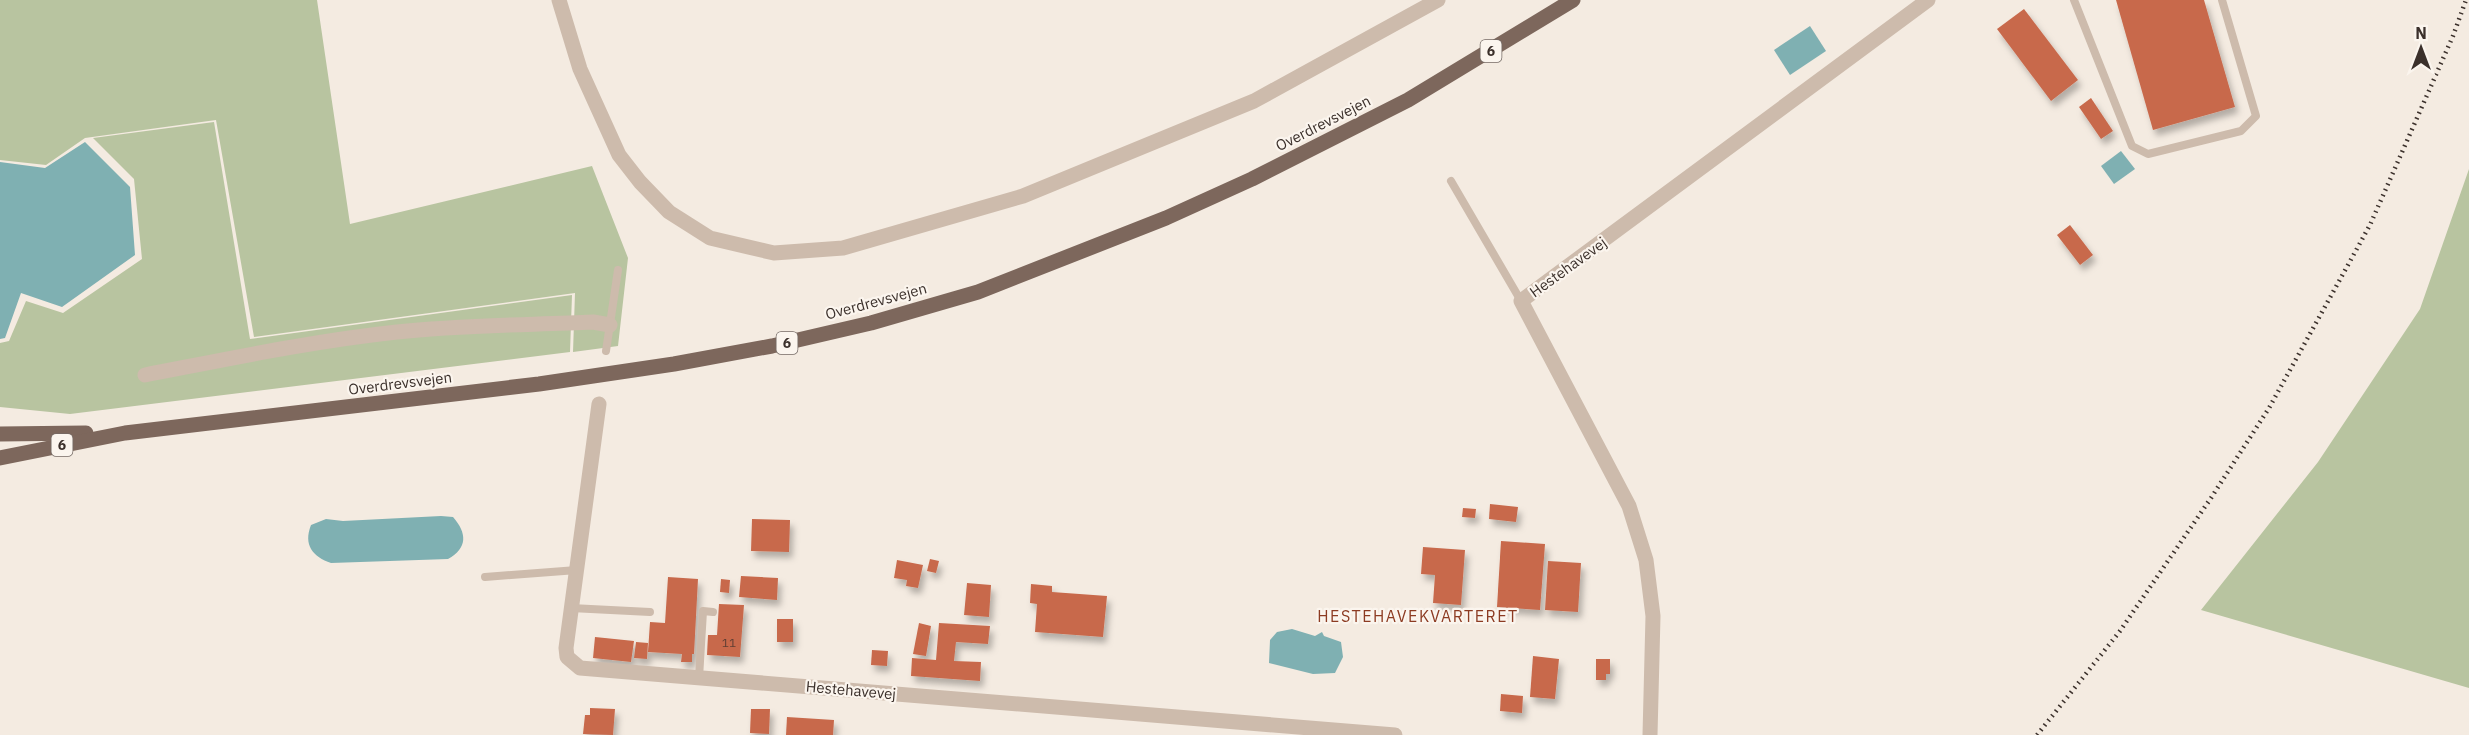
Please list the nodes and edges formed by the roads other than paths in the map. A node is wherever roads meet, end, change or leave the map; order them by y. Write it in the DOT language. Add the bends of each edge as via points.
graph roads {
  1 [pos="559,0"];
  2 [pos="1438,0"];
  3 [pos="1573,0"];
  4 [pos="1928,0"];
  5 [pos="2074,0"];
  6 [pos="2222,0"];
  7 [pos="1451,181"];
  8 [pos="618,270"];
  9 [pos="1521,301"];
  10 [pos="610,325"];
  11 [pos="606,351"];
  12 [pos="145,375"];
  13 [pos="599,404"];
  14 [pos="124,433"];
  15 [pos="0,434"];
  16 [pos="0,458"];
  17 [pos="577,570"];
  18 [pos="486,577"];
  19 [pos="572,608"];
  20 [pos="650,612"];
  21 [pos="713,612"];
  22 [pos="699,678"];
  23 [pos="1395,735"];
  24 [pos="1650,735"];
  1 -- 2 [label="street" via="580,69 619,155 640,182 669,212 710,238 774,253 843,248 1023,196 1254,101"];
  3 -- 14 [label="main road, Overdrevsvejen / 6" via="1408,100 1252,179 1101,244 956,298 772,346 674,364 527,386"];
  4 -- 9 [label="street, Hestehavevej"];
  5 -- 6 [label="lane" via="2132,146 2148,154 2241,131 2256,116"];
  7 -- 9 [label="lane"];
  8 -- 10 [label="lane"];
  9 -- 24 [label="street, Hestehavevej" via="1629,506 1646,560 1653,616"];
  10 -- 11 [label="lane"];
  10 -- 12 [label="street" via="593,322 394,332"];
  13 -- 17 [label="street, Hestehavevej"];
  14 -- 15 [label="main road, Overdrevsvejen"];
  14 -- 16 [label="main road, Overdrevsvejen / 6"];
  17 -- 18 [label="lane"];
  17 -- 19 [label="street, Hestehavevej"];
  19 -- 20 [label="lane"];
  19 -- 22 [label="street, Hestehavevej" via="567,657 580,668"];
  21 -- 22 [label="lane" via="704,611"];
  22 -- 23 [label="street, Hestehavevej"];
}
